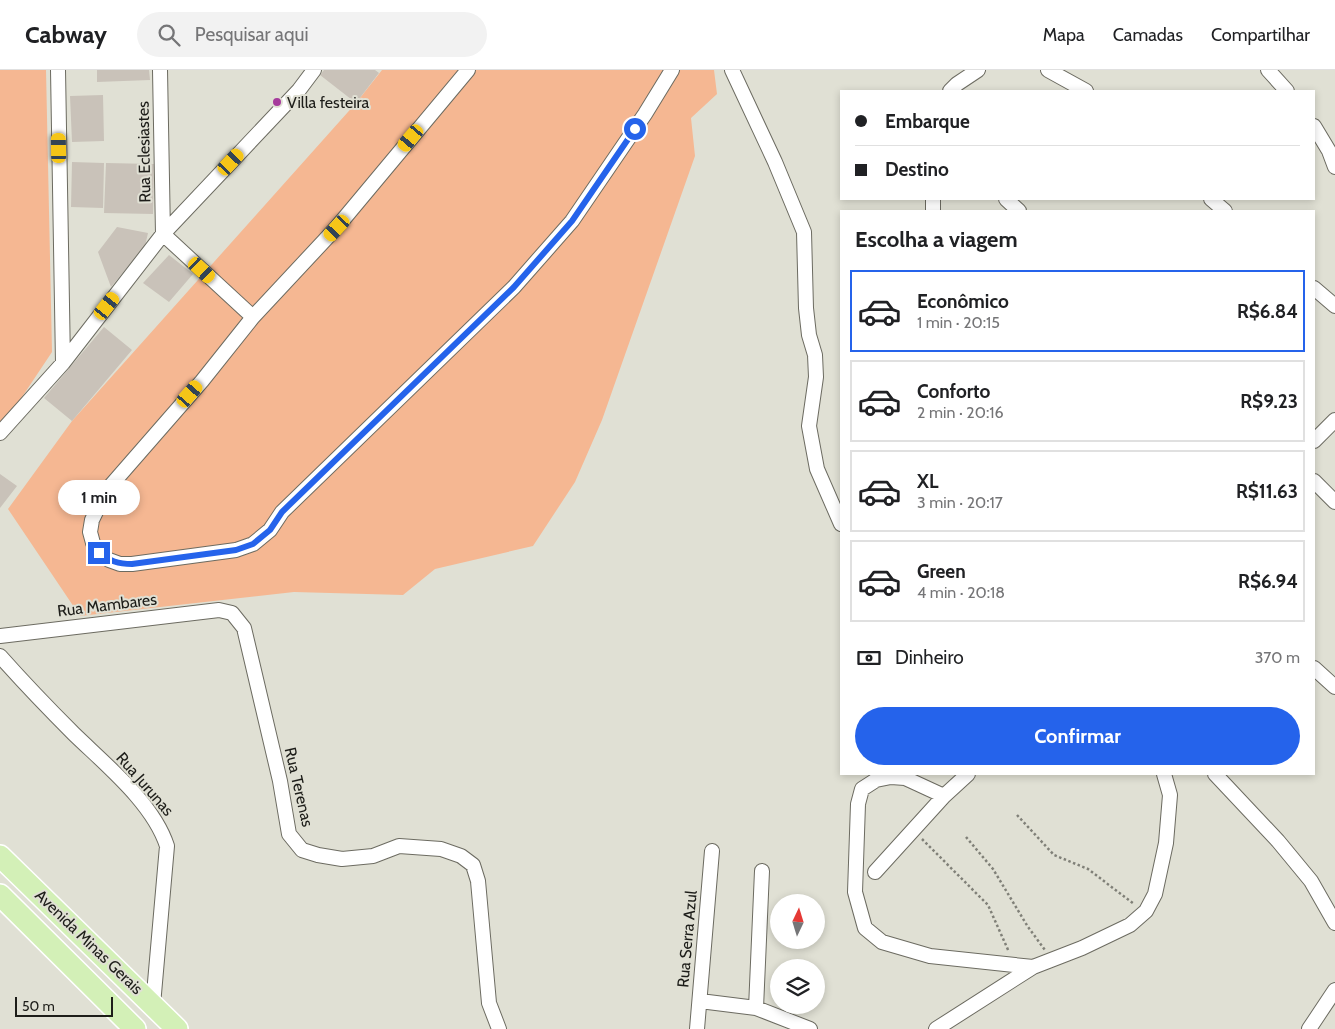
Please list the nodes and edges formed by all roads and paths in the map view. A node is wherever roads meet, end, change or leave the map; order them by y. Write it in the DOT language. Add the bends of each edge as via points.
graph roads {
  1 [pos="58,70"];
  2 [pos="314,70"];
  3 [pos="468,70"];
  4 [pos="672,70"];
  5 [pos="732,70"];
  6 [pos="978,70"];
  7 [pos="1048,70"];
  8 [pos="1268,70"];
  9 [pos="162,72"];
  10 [pos="951,90"];
  11 [pos="1084,90"];
  12 [pos="1286,90"];
  13 [pos="1315,128"];
  14 [pos="1335,167"];
  15 [pos="1007,200"];
  16 [pos="1212,200"];
  17 [pos="1018,210"];
  18 [pos="1224,210"];
  19 [pos="163,234"];
  20 [pos="1315,289"];
  21 [pos="1335,306"];
  22 [pos="253,318"];
  23 [pos="63,363"];
  24 [pos="1335,420"];
  25 [pos="0,433"];
  26 [pos="1315,441"];
  27 [pos="1315,482"];
  28 [pos="1335,502"];
  29 [pos="840,522"];
  30 [pos="218,610"];
  31 [pos="0,636"];
  32 [pos="0,656"];
  33 [pos="1315,669"];
  34 [pos="1335,687"];
  35 [pos="967,775"];
  36 [pos="1164,775"];
  37 [pos="1216,775"];
  38 [pos="944,796"];
  39 [pos="1017,815"];
  40 [pos="913,829"];
  41 [pos="966,837"];
  42 [pos="712,851"];
  43 [pos="0,856"];
  44 [pos="762,870"];
  45 [pos="875,872"];
  46 [pos="0,894"];
  47 [pos="1146,911"];
  48 [pos="1335,923"];
  49 [pos="1052,960"];
  50 [pos="1016,964"];
  51 [pos="1033,967"];
  52 [pos="1335,990"];
  53 [pos="700,1000"];
  54 [pos="153,1005"];
  55 [pos="756,1008"];
  56 [pos="135,1029"];
  57 [pos="178,1029"];
  58 [pos="499,1029"];
  59 [pos="697,1029"];
  60 [pos="810,1029"];
  61 [pos="936,1029"];
  62 [pos="1309,1029"];
  1 -- 23 [label="street"];
  2 -- 19 [label="street" via="299,90"];
  3 -- 22 [label="street" via="337,228"];
  4 -- 22 [label="street" via="572,221 521,280 282,512 270,530 253,544 236,550 132,564 109,560 99,553 90,532 106,491"];
  5 -- 29 [label="street" via="804,232 806,308 809,335 816,355 809,426 817,469"];
  6 -- 10 [label="street"];
  7 -- 11 [label="street"];
  8 -- 12 [label="street"];
  9 -- 19 [label="street, Rua Eclesiastes"];
  13 -- 14 [label="street"];
  15 -- 17 [label="street"];
  16 -- 18 [label="street"];
  19 -- 22 [label="street"];
  19 -- 23 [label="street"];
  20 -- 21 [label="street"];
  23 -- 25 [label="street"];
  24 -- 26 [label="street"];
  27 -- 28 [label="street"];
  30 -- 31 [label="street, Rua Mambares"];
  30 -- 58 [label="street, Rua Terenas" via="232,613 244,628 280,781 289,834 302,850 342,859 373,856 399,846 424,847 448,851 473,865 478,880 489,1002"];
  32 -- 54 [label="street, Rua Jurunas" via="133,793 162,829 167,846"];
  33 -- 34 [label="street"];
  35 -- 38 [label="street"];
  36 -- 47 [label="street" via="1170,795 1166,843 1156,894"];
  37 -- 48 [label="street" via="1311,881"];
  38 -- 40 [label="street"];
  38 -- 50 [label="street" via="905,778 876,780 862,789 858,804 855,892 865,928 882,942 930,956"];
  39 -- 47 [label="path" via="1054,855 1088,870"];
  40 -- 45 [label="street"];
  40 -- 50 [label="path" via="988,905"];
  41 -- 49 [label="path" via="993,869"];
  42 -- 53 [label="street, Rua Serra Azul"];
  43 -- 54 [label="main road, Avenida Minas Gerais"];
  44 -- 55 [label="street"];
  46 -- 56 [label="main road, Avenida Minas Gerais"];
  47 -- 49 [label="street" via="1130,925"];
  49 -- 51 [label="street"];
  50 -- 51 [label="street"];
  51 -- 61 [label="street"];
  52 -- 62 [label="street"];
  53 -- 55 [label="street"];
  53 -- 59 [label="street, Rua Serra Azul"];
  54 -- 57 [label="main road, Avenida Minas Gerais"];
  55 -- 60 [label="street"];
}
